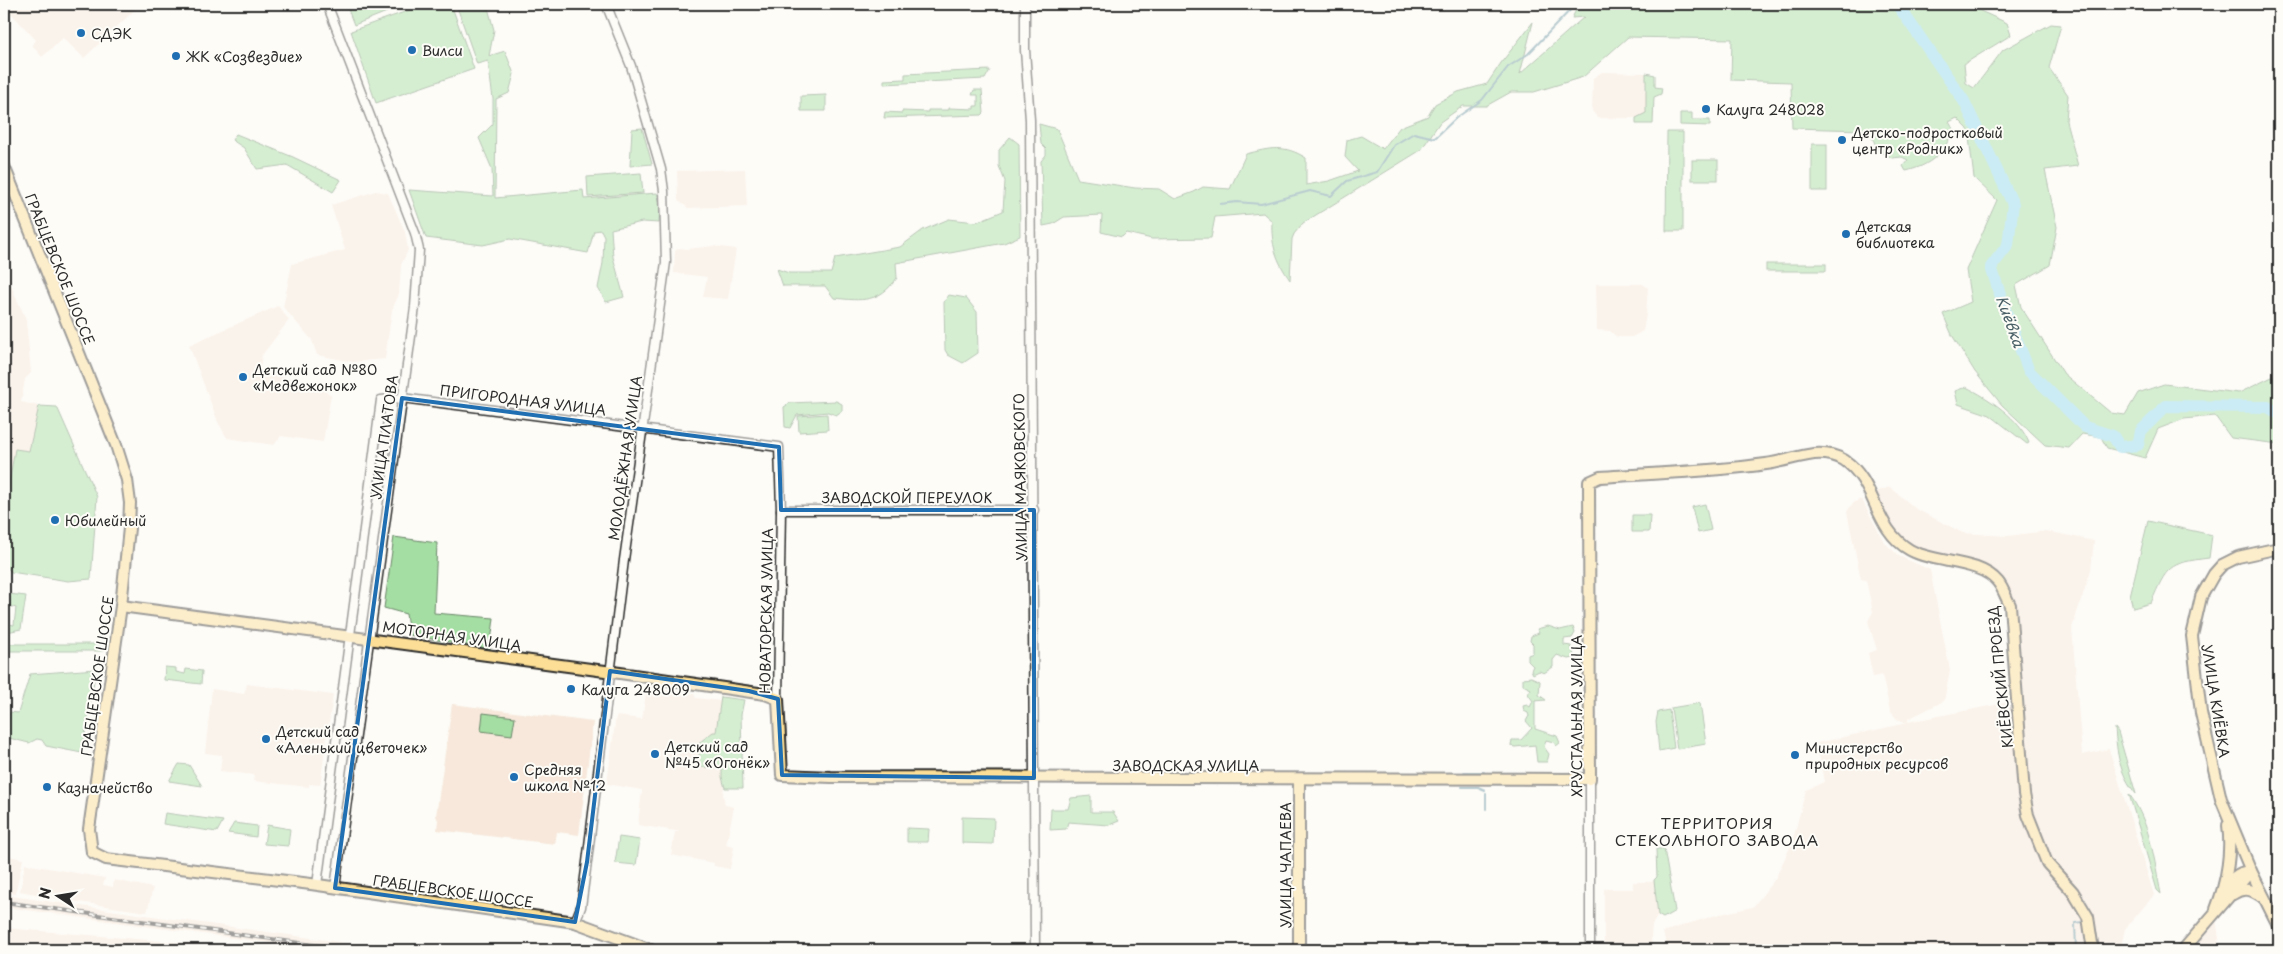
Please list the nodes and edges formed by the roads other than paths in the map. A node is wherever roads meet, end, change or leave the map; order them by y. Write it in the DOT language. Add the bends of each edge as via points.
graph roads {
  1 [pos="327,4"];
  2 [pos="606,4"];
  3 [pos="1025,4"];
  4 [pos="4,166"];
  5 [pos="402,398"];
  6 [pos="381,400"];
  7 [pos="641,428"];
  8 [pos="779,448"];
  9 [pos="1590,482"];
  10 [pos="781,510"];
  11 [pos="1034,510"];
  12 [pos="2279,548"];
  13 [pos="121,606"];
  14 [pos="351,636"];
  15 [pos="369,639"];
  16 [pos="610,671"];
  17 [pos="778,699"];
  18 [pos="782,775"];
  19 [pos="1034,778"];
  20 [pos="1299,780"];
  21 [pos="1590,780"];
  22 [pos="2226,814"];
  23 [pos="2251,871"];
  24 [pos="318,886"];
  25 [pos="335,888"];
  26 [pos="2228,893"];
  27 [pos="2266,900"];
  28 [pos="575,922"];
  29 [pos="2279,927"];
  30 [pos="651,950"];
  31 [pos="1035,950"];
  32 [pos="1299,950"];
  33 [pos="1590,950"];
  34 [pos="2093,950"];
  35 [pos="2183,950"];
  1 -- 5 [label="street, УЛИЦА ПЛАТОВА" via="418,245 415,307"];
  2 -- 7 [label="street, МОЛОДЁЖНАЯ УЛИЦА" via="630,66 661,169 664,191 666,262"];
  3 -- 11 [label="street, УЛИЦА МАЯКОВСКОГО" via="1030,120"];
  4 -- 13 [label="main road, ГРАБЦЕВСКОЕ ШОССЕ" via="116,445 127,480 129,528"];
  5 -- 6 [label="street, ПРИГОРОДНАЯ УЛИЦА"];
  5 -- 7 [label="street, ПРИГОРОДНАЯ УЛИЦА"];
  5 -- 15 [label="street, УЛИЦА ПЛАТОВА"];
  6 -- 14 [label="street, УЛИЦА ПЛАТОВА"];
  7 -- 8 [label="street, ПРИГОРОДНАЯ УЛИЦА"];
  7 -- 16 [label="street, МОЛОДЁЖНАЯ УЛИЦА"];
  8 -- 10 [label="street, НОВАТОРСКАЯ УЛИЦА"];
  9 -- 21 [label="main road, ХРУСТАЛЬНАЯ УЛИЦА"];
  9 -- 34 [label="main road, КИЁВСКИЙ ПРОЕЗД" via="1600,477 1739,467 1829,454 1855,469 1882,521 1894,538 1911,551 1986,571 1998,582 2010,605 2028,815 2047,863 2073,892 2088,917"];
  10 -- 11 [label="street, ЗАВОДСКОЙ ПЕРЕУЛОК"];
  10 -- 17 [label="street, НОВАТОРСКАЯ УЛИЦА"];
  11 -- 19 [label="street, УЛИЦА МАЯКОВСКОГО"];
  12 -- 22 [label="main road, УЛИЦА КИЁВКА" via="2238,557 2222,565 2202,597 2192,636 2213,773"];
  13 -- 14 [label="main road, МОТОРНАЯ УЛИЦА"];
  13 -- 24 [label="main road, ГРАБЦЕВСКОЕ ШОССЕ" via="89,829 92,852 106,859"];
  14 -- 15 [label="main road, МОТОРНАЯ УЛИЦА"];
  14 -- 24 [label="street, УЛИЦА ПЛАТОВА"];
  15 -- 16 [label="main road, МОТОРНАЯ УЛИЦА"];
  15 -- 25 [label="street, УЛИЦА ПЛАТОВА"];
  16 -- 17 [label="main road, МОТОРНАЯ УЛИЦА" via="749,691"];
  16 -- 28 [label="street, МОЛОДЁЖНАЯ УЛИЦА" via="581,907"];
  17 -- 18 [label="main road, НОВАТОРСКАЯ УЛИЦА"];
  18 -- 19 [label="main road, ЗАВОДСКАЯ УЛИЦА"];
  19 -- 20 [label="main road, ЗАВОДСКАЯ УЛИЦА"];
  19 -- 31 [label="street, УЛИЦА МАЯКОВСКОГО"];
  20 -- 21 [label="main road, ЗАВОДСКАЯ УЛИЦА"];
  20 -- 32 [label="main road, УЛИЦА ЧАПАЕВА"];
  21 -- 33 [label="street, ХРУСТАЛЬНАЯ УЛИЦА"];
  22 -- 23 [label="main road, УЛИЦА КИЁВКА"];
  22 -- 26 [label="main road" via="2230,854"];
  23 -- 26 [label="main road" via="2232,878"];
  23 -- 27 [label="main road, УЛИЦА КИЁВКА"];
  24 -- 25 [label="main road, ГРАБЦЕВСКОЕ ШОССЕ"];
  25 -- 28 [label="main road, ГРАБЦЕВСКОЕ ШОССЕ"];
  26 -- 27 [label="main road" via="2246,889 2257,892"];
  26 -- 35 [label="main road"];
  27 -- 29 [label="main road, УЛИЦА КИЁВКА"];
  28 -- 30 [label="main road, ГРАБЦЕВСКОЕ ШОССЕ"];
}
